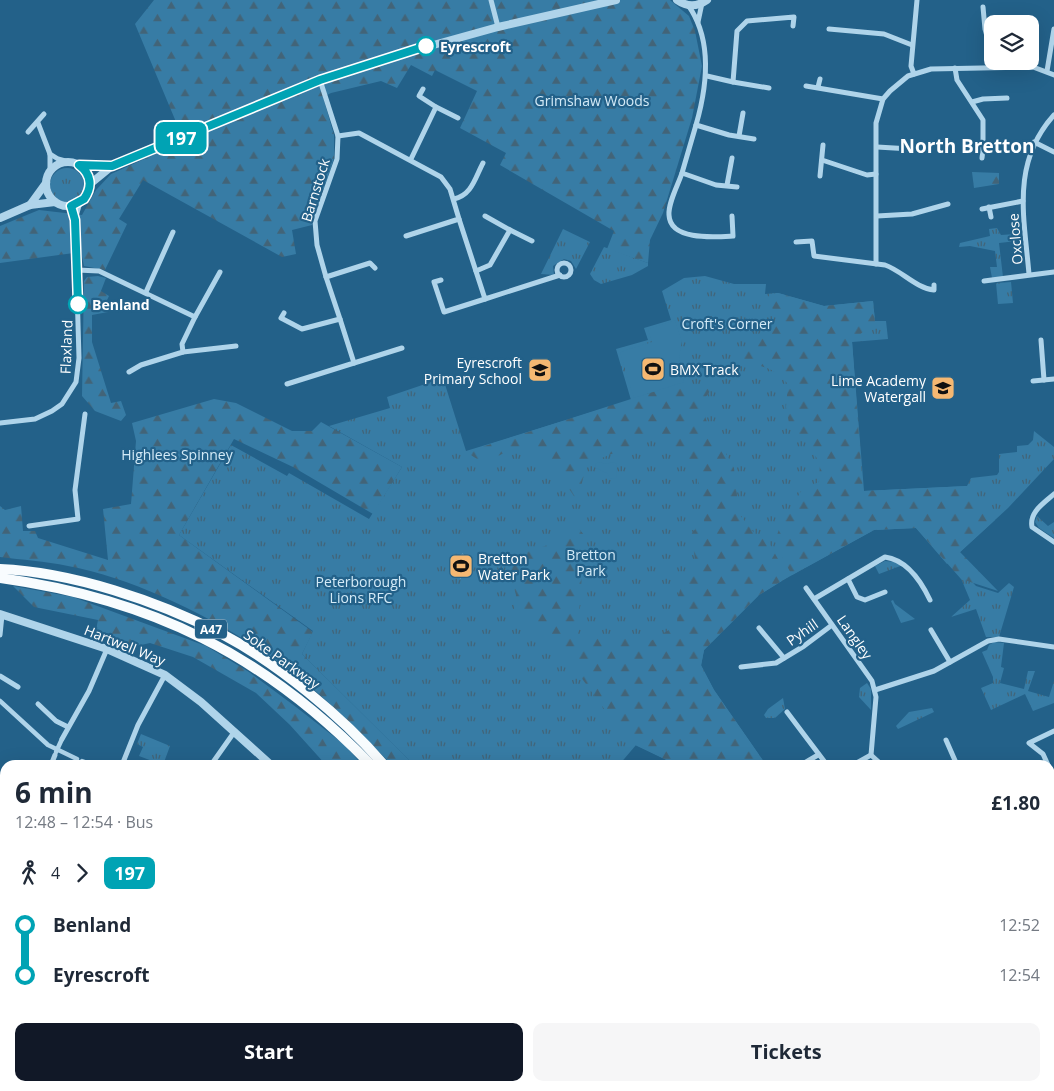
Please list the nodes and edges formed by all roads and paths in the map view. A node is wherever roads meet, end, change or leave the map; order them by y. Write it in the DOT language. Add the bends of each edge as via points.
graph roads {
  1 [pos="491,0"];
  2 [pos="616,0"];
  3 [pos="677,0"];
  4 [pos="917,0"];
  5 [pos="705,2"];
  6 [pos="688,5"];
  7 [pos="795,10"];
  8 [pos="976,13"];
  9 [pos="984,15"];
  10 [pos="794,17"];
  11 [pos="698,22"];
  12 [pos="793,26"];
  13 [pos="498,27"];
  14 [pos="829,29"];
  15 [pos="1054,29"];
  16 [pos="912,45"];
  17 [pos="984,65"];
  18 [pos="955,68"];
  19 [pos="1039,69"];
  20 [pos="1047,71"];
  21 [pos="914,74"];
  22 [pos="1054,75"];
  23 [pos="707,76"];
  24 [pos="820,79"];
  25 [pos="320,80"];
  26 [pos="733,82"];
  27 [pos="806,86"];
  28 [pos="818,87"];
  29 [pos="769,88"];
  30 [pos="423,89"];
  31 [pos="413,92"];
  32 [pos="419,96"];
  33 [pos="1007,98"];
  34 [pos="883,99"];
  35 [pos="972,102"];
  36 [pos="436,107"];
  37 [pos="743,113"];
  38 [pos="44,114"];
  39 [pos="1054,115"];
  40 [pos="458,118"];
  41 [pos="38,123"];
  42 [pos="696,125"];
  43 [pos="28,132"];
  44 [pos="338,136"];
  45 [pos="739,136"];
  46 [pos="754,139"];
  47 [pos="917,142"];
  48 [pos="1034,142"];
  49 [pos="823,145"];
  50 [pos="877,147"];
  51 [pos="916,149"];
  52 [pos="983,149"];
  53 [pos="928,150"];
  54 [pos="991,150"];
  55 [pos="1054,152"];
  56 [pos="50,154"];
  57 [pos="732,158"];
  58 [pos="982,158"];
  59 [pos="411,159"];
  60 [pos="822,160"];
  61 [pos="68,162"];
  62 [pos="483,163"];
  63 [pos="79,165"];
  64 [pos="112,166"];
  65 [pos="50,170"];
  66 [pos="478,172"];
  67 [pos="682,173"];
  68 [pos="876,174"];
  69 [pos="484,175"];
  70 [pos="820,176"];
  71 [pos="46,183"];
  72 [pos="90,184"];
  73 [pos="727,185"];
  74 [pos="737,187"];
  75 [pos="454,199"];
  76 [pos="1023,201"];
  77 [pos="55,202"];
  78 [pos="80,202"];
  79 [pos="948,204"];
  80 [pos="30,206"];
  81 [pos="71,206"];
  82 [pos="989,208"];
  83 [pos="982,209"];
  84 [pos="485,216"];
  85 [pos="732,216"];
  86 [pos="877,216"];
  87 [pos="991,217"];
  88 [pos="0,218"];
  89 [pos="459,219"];
  90 [pos="75,220"];
  91 [pos="412,228"];
  92 [pos="510,230"];
  93 [pos="173,232"];
  94 [pos="415,234"];
  95 [pos="406,236"];
  96 [pos="532,241"];
  97 [pos="796,242"];
  98 [pos="876,264"];
  99 [pos="375,268"];
  100 [pos="77,270"];
  101 [pos="476,271"];
  102 [pos="220,272"];
  103 [pos="1054,272"];
  104 [pos="1029,274"];
  105 [pos="560,275"];
  106 [pos="326,277"];
  107 [pos="441,280"];
  108 [pos="984,281"];
  109 [pos="992,281"];
  110 [pos="935,288"];
  111 [pos="993,289"];
  112 [pos="146,292"];
  113 [pos="485,299"];
  114 [pos="284,313"];
  115 [pos="195,317"];
  116 [pos="340,319"];
  117 [pos="1041,340"];
  118 [pos="236,346"];
  119 [pos="402,348"];
  120 [pos="396,350"];
  121 [pos="183,352"];
  122 [pos="397,357"];
  123 [pos="354,363"];
  124 [pos="129,372"];
  125 [pos="1054,379"];
  126 [pos="1044,380"];
  127 [pos="1033,381"];
  128 [pos="294,382"];
  129 [pos="287,384"];
  130 [pos="296,389"];
  131 [pos="85,414"];
  132 [pos="0,423"];
  133 [pos="1054,494"];
  134 [pos="38,525"];
  135 [pos="29,526"];
  136 [pos="39,533"];
  137 [pos="1054,542"];
  138 [pos="0,567"];
  139 [pos="0,578"];
  140 [pos="848,579"];
  141 [pos="806,588"];
  142 [pos="885,592"];
  143 [pos="814,599"];
  144 [pos="930,600"];
  145 [pos="1,615"];
  146 [pos="832,624"];
  147 [pos="759,628"];
  148 [pos="932,630"];
  149 [pos="0,635"];
  150 [pos="1054,647"];
  151 [pos="108,649"];
  152 [pos="784,658"];
  153 [pos="950,662"];
  154 [pos="740,667"];
  155 [pos="166,675"];
  156 [pos="0,676"];
  157 [pos="18,687"];
  158 [pos="875,690"];
  159 [pos="0,701"];
  160 [pos="38,704"];
  161 [pos="786,712"];
  162 [pos="68,727"];
  163 [pos="236,731"];
  164 [pos="1054,731"];
  165 [pos="62,740"];
  166 [pos="946,740"];
  167 [pos="56,752"];
  168 [pos="818,755"];
  169 [pos="872,755"];
  170 [pos="77,758"];
  171 [pos="53,760"];
  172 [pos="124,760"];
  173 [pos="215,760"];
  174 [pos="266,760"];
  175 [pos="366,760"];
  176 [pos="379,760"];
  177 [pos="810,760"];
  178 [pos="823,760"];
  179 [pos="862,760"];
  180 [pos="877,760"];
  181 [pos="955,760"];
  182 [pos="1046,760"];
  1 -- 13 [label="street"];
  2 -- 13 [label="street"];
  3 -- 6 [label="street"];
  4 -- 16 [label="street"];
  5 -- 6 [label="street"];
  5 -- 11 [label="street"];
  6 -- 11 [label="street"];
  7 -- 10 [label="street"];
  8 -- 9 [label="street" via="983,10"];
  10 -- 12 [label="street"];
  10 -- 26 [label="street" via="757,19 741,24 737,31"];
  11 -- 23 [label="street"];
  13 -- 25 [label="street"];
  14 -- 16 [label="street" via="839,27 884,34"];
  15 -- 20 [label="street"];
  16 -- 21 [label="street"];
  17 -- 18 [label="street"];
  18 -- 21 [label="street" via="931,68"];
  18 -- 35 [label="street" via="958,80"];
  19 -- 20 [label="street"];
  20 -- 22 [label="street"];
  21 -- 34 [label="street" via="900,82"];
  23 -- 26 [label="street"];
  23 -- 42 [label="street"];
  24 -- 28 [label="street"];
  25 -- 44 [label="street, Barnstock"];
  25 -- 64 [label="street"];
  26 -- 29 [label="street"];
  27 -- 28 [label="street"];
  28 -- 34 [label="street"];
  30 -- 32 [label="street"];
  31 -- 32 [label="street"];
  32 -- 36 [label="street"];
  33 -- 35 [label="street"];
  34 -- 50 [label="street" via="876,123"];
  35 -- 52 [label="street" via="983,120"];
  36 -- 40 [label="street"];
  36 -- 59 [label="street"];
  37 -- 45 [label="street"];
  38 -- 41 [label="street"];
  39 -- 48 [label="street, Oxclose"];
  41 -- 43 [label="street"];
  41 -- 56 [label="street"];
  42 -- 45 [label="street"];
  42 -- 67 [label="street"];
  44 -- 59 [label="street" via="359,133"];
  44 -- 106 [label="street, Barnstock" via="337,158 315,221 317,245"];
  45 -- 46 [label="street"];
  47 -- 51 [label="street"];
  48 -- 55 [label="street"];
  48 -- 76 [label="street, Oxclose" via="1025,166"];
  49 -- 60 [label="street"];
  50 -- 51 [label="street"];
  50 -- 68 [label="street"];
  51 -- 53 [label="street"];
  52 -- 54 [label="street"];
  52 -- 58 [label="street"];
  56 -- 61 [label="street"];
  56 -- 65 [label="street"];
  57 -- 73 [label="street"];
  59 -- 75 [label="street" via="441,176"];
  60 -- 68 [label="street" via="867,175"];
  60 -- 70 [label="street"];
  61 -- 63 [label="street"];
  61 -- 65 [label="street"];
  62 -- 66 [label="street"];
  63 -- 64 [label="street"];
  63 -- 72 [label="street" via="87,173"];
  64 -- 72 [label="street"];
  65 -- 71 [label="street"];
  66 -- 69 [label="street"];
  66 -- 75 [label="street" via="470,190 463,197"];
  67 -- 73 [label="street" via="716,185"];
  67 -- 85 [label="street" via="668,213 678,231 711,238 734,236"];
  68 -- 86 [label="street"];
  71 -- 77 [label="street" via="47,192"];
  71 -- 80 [label="street"];
  72 -- 78 [label="street"];
  73 -- 74 [label="street"];
  75 -- 89 [label="street"];
  76 -- 82 [label="street, Oxclose"];
  76 -- 104 [label="street, Oxclose"];
  77 -- 80 [label="street"];
  77 -- 81 [label="street"];
  78 -- 81 [label="street"];
  78 -- 90 [label="street, Flaxland"];
  79 -- 86 [label="street" via="912,214"];
  80 -- 88 [label="street"];
  81 -- 90 [label="street, Flaxland"];
  82 -- 83 [label="street, Oxclose"];
  82 -- 87 [label="street, Oxclose"];
  84 -- 92 [label="street"];
  86 -- 98 [label="street"];
  89 -- 94 [label="street"];
  89 -- 101 [label="street"];
  90 -- 100 [label="street, Flaxland"];
  91 -- 94 [label="street"];
  92 -- 96 [label="street"];
  92 -- 101 [label="street" via="490,265"];
  93 -- 112 [label="street"];
  94 -- 95 [label="street"];
  97 -- 98 [label="street" via="812,241 814,256"];
  98 -- 110 [label="street" via="894,268 926,289"];
  99 -- 106 [label="street" via="370,263"];
  100 -- 112 [label="street" via="99,271"];
  100 -- 132 [label="street, Flaxland" via="79,358 76,382 70,394 62,404 41,416"];
  101 -- 113 [label="street"];
  102 -- 115 [label="street"];
  103 -- 104 [label="street, Oxclose"];
  104 -- 109 [label="street, Oxclose" via="1029,277"];
  105 -- 113 [label="street"];
  106 -- 116 [label="street, Barnstock"];
  107 -- 113 [label="street" via="434,282 444,312"];
  108 -- 109 [label="street, Oxclose"];
  109 -- 111 [label="street"];
  112 -- 115 [label="street"];
  114 -- 116 [label="street" via="281,318 302,329"];
  115 -- 121 [label="street" via="182,344"];
  116 -- 123 [label="street, Barnstock"];
  117 -- 126 [label="street"];
  118 -- 121 [label="street"];
  119 -- 120 [label="street"];
  120 -- 122 [label="street"];
  120 -- 123 [label="street"];
  121 -- 124 [label="street"];
  123 -- 128 [label="street"];
  125 -- 126 [label="street"];
  126 -- 127 [label="street"];
  128 -- 129 [label="street"];
  128 -- 130 [label="street"];
  131 -- 134 [label="street" via="75,490 78,520"];
  133 -- 137 [label="street" via="1032,515 1031,521 1032,526"];
  134 -- 135 [label="street"];
  134 -- 136 [label="street"];
  138 -- 176 [label="highway, Soke Parkway / A47" via="88,584 149,602 222,634 284,674 343,723"];
  139 -- 175 [label="highway, Soke Parkway / A47" via="52,585 148,613 221,646 283,686 339,732"];
  140 -- 142 [label="street, Langley" via="857,597 865,600"];
  140 -- 143 [label="street"];
  140 -- 144 [label="street" via="885,557 897,559 926,590"];
  141 -- 143 [label="street, Langley"];
  143 -- 146 [label="street, Langley"];
  145 -- 149 [label="street"];
  145 -- 151 [label="street, Hartwell Way"];
  146 -- 152 [label="street, Pyhill"];
  146 -- 158 [label="street, Langley"];
  147 -- 152 [label="street, Pyhill"];
  148 -- 153 [label="street"];
  150 -- 153 [label="street" via="999,639 982,644"];
  151 -- 155 [label="street, Hartwell Way"];
  151 -- 162 [label="street"];
  152 -- 154 [label="street, Pyhill" via="770,666 753,664"];
  153 -- 158 [label="street" via="934,671"];
  155 -- 163 [label="street, Hartwell Way"];
  155 -- 172 [label="street" via="138,725"];
  156 -- 157 [label="street"];
  158 -- 169 [label="street"];
  159 -- 167 [label="street"];
  160 -- 162 [label="street" via="56,721"];
  161 -- 168 [label="street"];
  162 -- 165 [label="street"];
  163 -- 173 [label="street"];
  163 -- 174 [label="street, Hartwell Way"];
  164 -- 182 [label="street" via="1029,743"];
  165 -- 167 [label="street"];
  166 -- 181 [label="street"];
  167 -- 170 [label="street"];
  167 -- 171 [label="street"];
  168 -- 177 [label="street"];
  168 -- 178 [label="street"];
  169 -- 179 [label="street"];
  169 -- 180 [label="street"];
}
